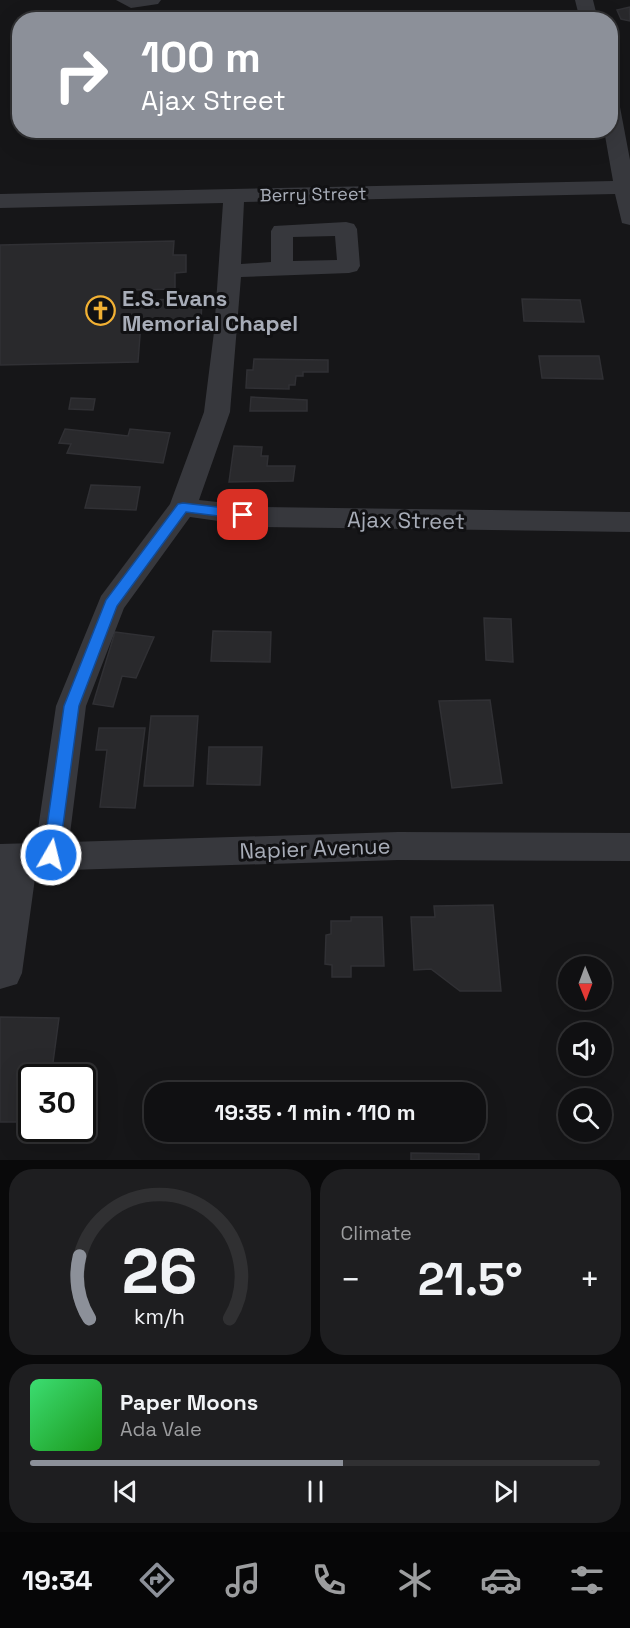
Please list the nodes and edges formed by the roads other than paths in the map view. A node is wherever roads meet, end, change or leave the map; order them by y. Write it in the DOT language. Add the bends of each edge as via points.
graph roads {
  1 [pos="125,0"];
  2 [pos="152,0"];
  3 [pos="616,138"];
  4 [pos="626,187"];
  5 [pos="234,195"];
  6 [pos="0,201"];
  7 [pos="630,218"];
  8 [pos="282,270"];
  9 [pos="230,271"];
  10 [pos="183,507"];
  11 [pos="630,522"];
  12 [pos="630,847"];
  13 [pos="24,857"];
  14 [pos="5,926"];
  15 [pos="0,973"];
  1 -- 2 [label="street"];
  3 -- 4 [label="street"];
  4 -- 5 [label="street, Berry Street"];
  4 -- 7 [label="street"];
  5 -- 6 [label="street, Berry Street"];
  5 -- 9 [label="street"];
  8 -- 9 [label="street"];
  9 -- 10 [label="street" via="216,412"];
  10 -- 11 [label="street, Ajax Street" via="262,517"];
  10 -- 13 [label="street" via="111,604 72,706"];
  12 -- 13 [label="street, Napier Avenue" via="398,846"];
  13 -- 14 [label="street"];
  14 -- 15 [label="street" via="4,972"];
}
